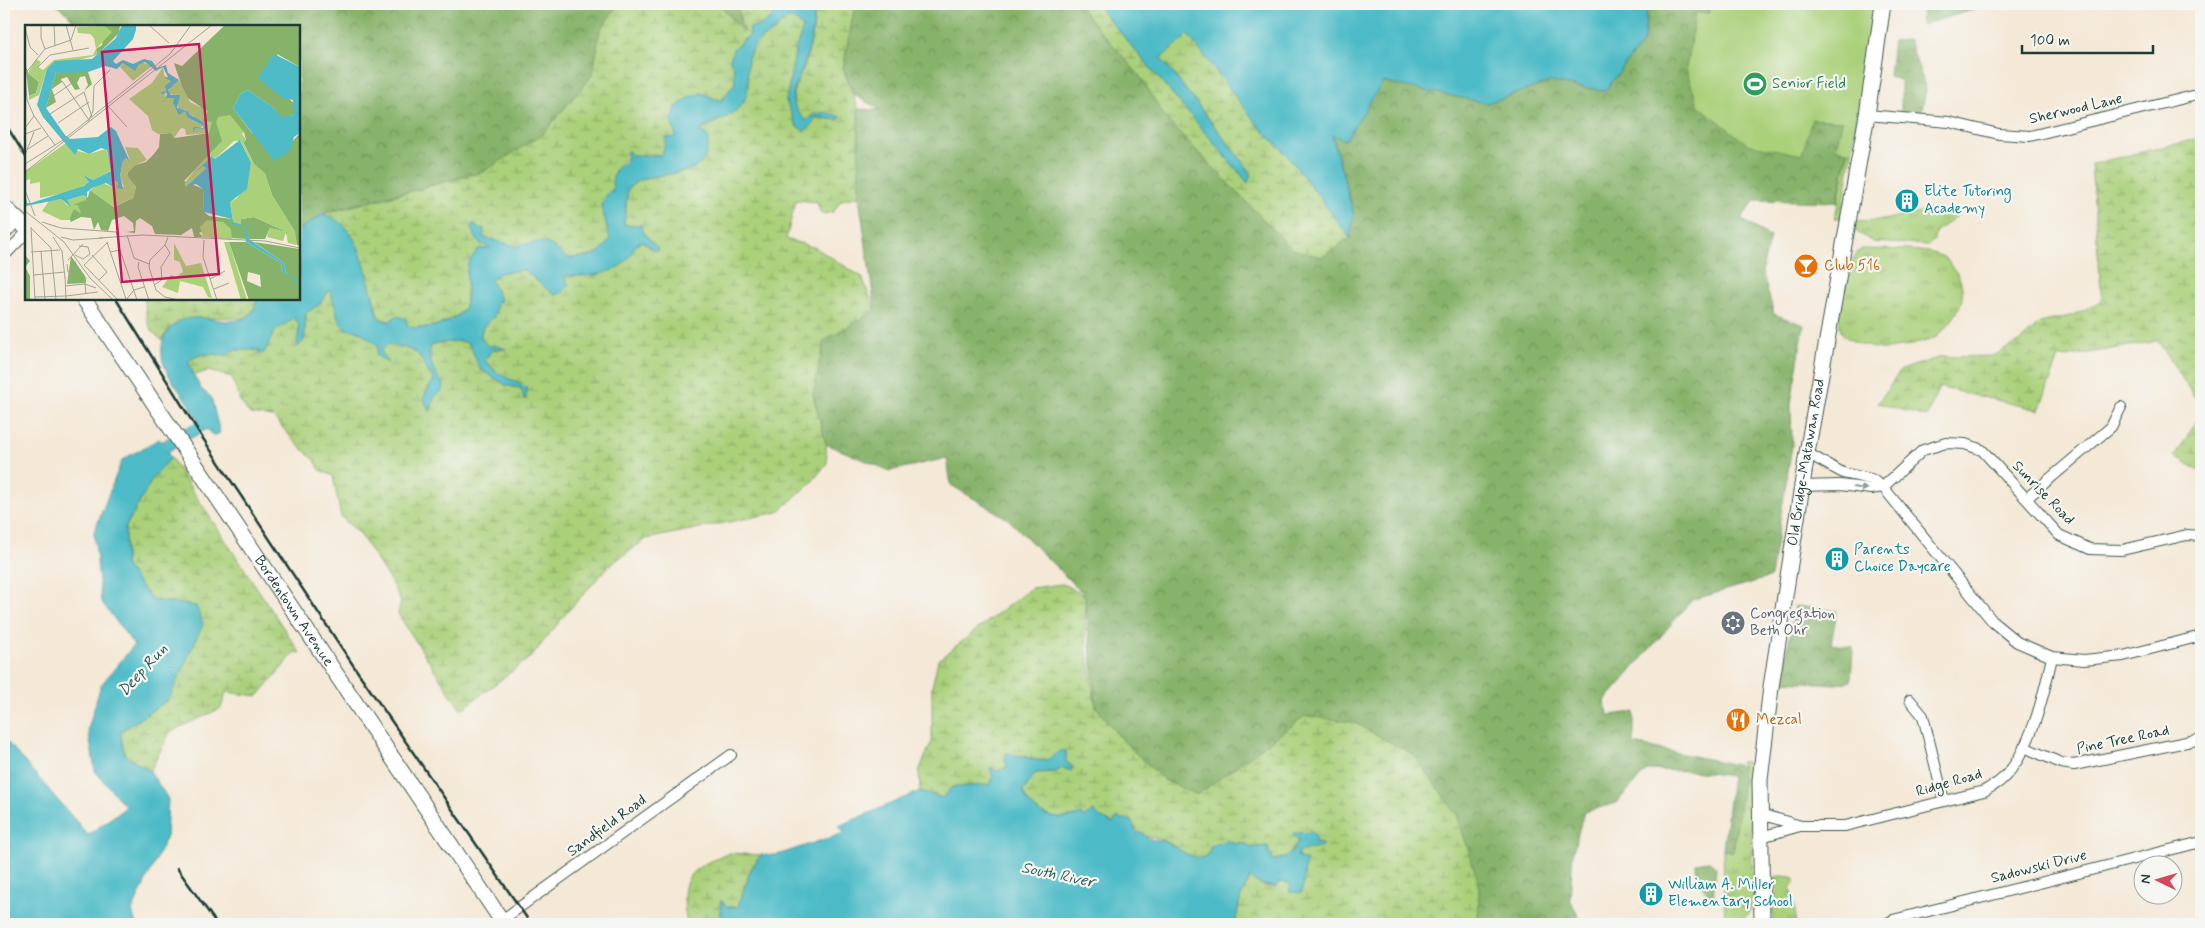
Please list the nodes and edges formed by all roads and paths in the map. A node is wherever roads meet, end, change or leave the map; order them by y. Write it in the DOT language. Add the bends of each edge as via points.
graph roads {
  1 [pos="1884,4"];
  2 [pos="2201,94"];
  3 [pos="1867,116"];
  4 [pos="4,207"];
  5 [pos="22,224"];
  6 [pos="4,235"];
  7 [pos="25,235"];
  8 [pos="4,256"];
  9 [pos="85,300"];
  10 [pos="2121,407"];
  11 [pos="1808,453"];
  12 [pos="1842,473"];
  13 [pos="1840,485"];
  14 [pos="1802,486"];
  15 [pos="1883,487"];
  16 [pos="2027,498"];
  17 [pos="2201,536"];
  18 [pos="2201,636"];
  19 [pos="2052,657"];
  20 [pos="1910,700"];
  21 [pos="2201,739"];
  22 [pos="2024,747"];
  23 [pos="731,755"];
  24 [pos="1944,801"];
  25 [pos="1760,814"];
  26 [pos="1801,826"];
  27 [pos="1761,837"];
  28 [pos="2201,842"];
  29 [pos="503,922"];
  30 [pos="1762,924"];
  31 [pos="1886,924"];
  1 -- 3 [label="main road, Old Bridge-Matawan Road"];
  2 -- 3 [label="street, Sherwood Lane" via="2030,136 1999,134 1949,122"];
  3 -- 11 [label="main road, Old Bridge-Matawan Road"];
  4 -- 5 [label="main road"];
  5 -- 6 [label="street"];
  7 -- 8 [label="street"];
  9 -- 29 [label="main road, Bordentown Avenue"];
  10 -- 16 [label="street" via="2111,426"];
  11 -- 12 [label="street"];
  11 -- 14 [label="main road, Old Bridge-Matawan Road"];
  12 -- 13 [label="street"];
  12 -- 15 [label="street" via="1871,479"];
  13 -- 14 [label="street"];
  13 -- 15 [label="street, one-way" via="1870,489"];
  14 -- 25 [label="main road, Old Bridge-Matawan Road" via="1771,687 1760,780"];
  15 -- 16 [label="street, Sunrise Road" via="1923,450 1946,443 1965,444 1982,450"];
  15 -- 19 [label="street" via="1994,623 2017,642"];
  16 -- 17 [label="street, Sunrise Road" via="2058,535 2090,549 2122,550 2187,535"];
  18 -- 19 [label="street" via="2123,656 2084,660"];
  19 -- 22 [label="street, Ridge Road"];
  20 -- 24 [label="street" via="1923,716"];
  21 -- 22 [label="street, Pine Tree Road" via="2074,766"];
  22 -- 24 [label="street, Ridge Road" via="2001,780 1984,791"];
  23 -- 29 [label="street, Sandfield Road"];
  24 -- 26 [label="street, Ridge Road" via="1845,826"];
  25 -- 26 [label="street, Ridge Road"];
  25 -- 27 [label="main road, Old Bridge-Matawan Road"];
  26 -- 27 [label="street, Ridge Road"];
  27 -- 30 [label="main road, Old Bridge-Matawan Road"];
  28 -- 31 [label="street, Sadowski Drive" via="1960,902"];
}
